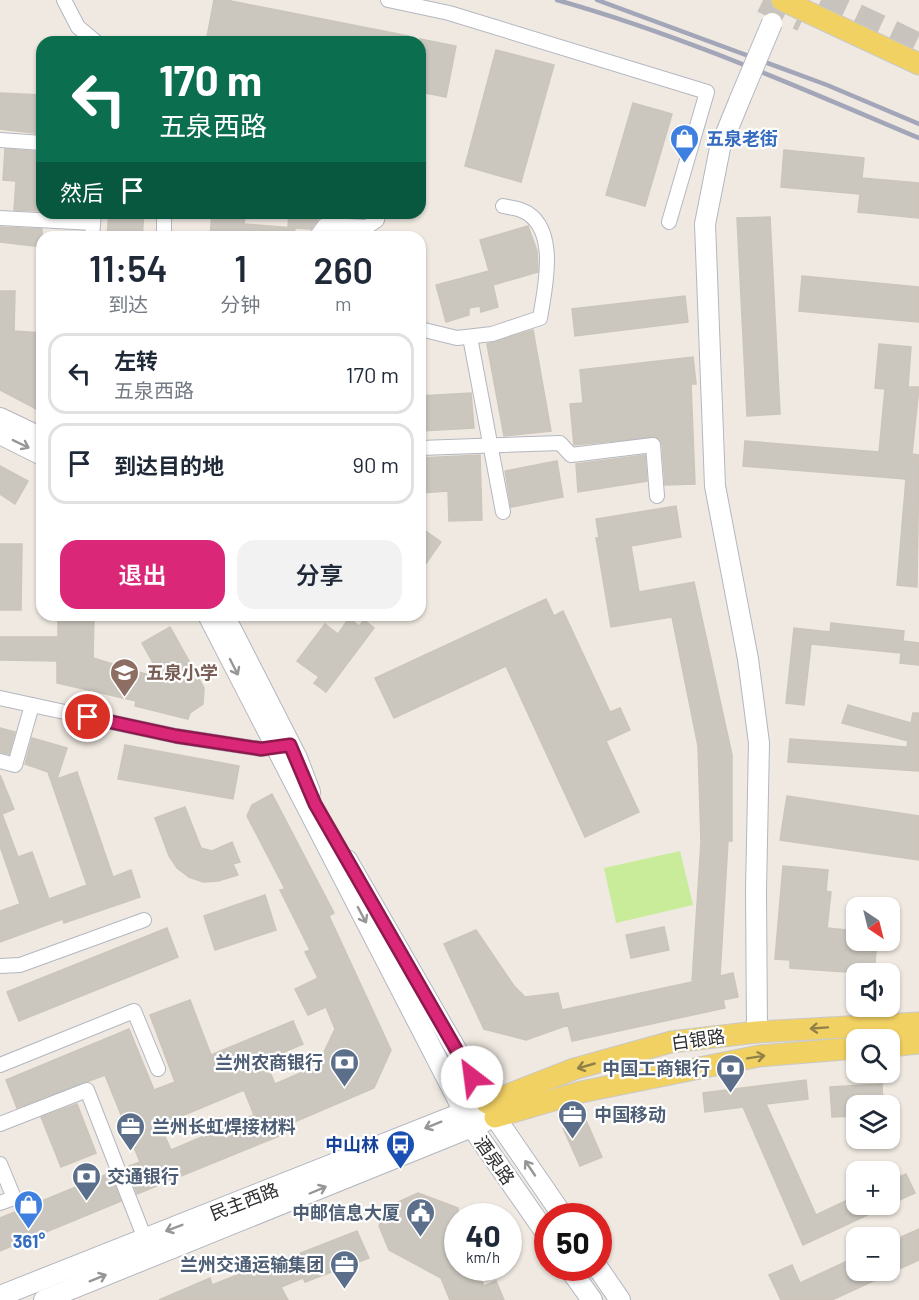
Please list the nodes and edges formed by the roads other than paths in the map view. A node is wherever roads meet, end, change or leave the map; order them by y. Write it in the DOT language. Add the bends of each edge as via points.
graph roads {
  1 [pos="64,0"];
  2 [pos="388,0"];
  3 [pos="781,0"];
  4 [pos="89,36"];
  5 [pos="919,64"];
  6 [pos="0,141"];
  7 [pos="36,143"];
  8 [pos="503,206"];
  9 [pos="0,218"];
  10 [pos="377,219"];
  11 [pos="669,222"];
  12 [pos="93,224"];
  13 [pos="320,231"];
  14 [pos="426,330"];
  15 [pos="470,336"];
  16 [pos="0,418"];
  17 [pos="0,434"];
  18 [pos="36,435"];
  19 [pos="489,447"];
  20 [pos="426,448"];
  21 [pos="36,452"];
  22 [pos="657,496"];
  23 [pos="503,512"];
  24 [pos="211,621"];
  25 [pos="227,621"];
  26 [pos="0,698"];
  27 [pos="32,705"];
  28 [pos="282,746"];
  29 [pos="0,761"];
  30 [pos="144,920"];
  31 [pos="0,966"];
  32 [pos="919,1023"];
  33 [pos="757,1032"];
  34 [pos="919,1043"];
  35 [pos="900,1045"];
  36 [pos="846,1049"];
  37 [pos="0,1065"];
  38 [pos="158,1070"];
  39 [pos="491,1110"];
  40 [pos="468,1120"];
  41 [pos="0,1124"];
  42 [pos="0,1164"];
  43 [pos="0,1203"];
  44 [pos="554,1203"];
  45 [pos="534,1216"];
  46 [pos="145,1239"];
  47 [pos="578,1281"];
  48 [pos="607,1281"];
  49 [pos="0,1296"];
  50 [pos="44,1300"];
  51 [pos="592,1300"];
  52 [pos="620,1300"];
  1 -- 4 [label="street" via="78,27"];
  2 -- 11 [label="street" via="449,13 706,92"];
  3 -- 5 [label="main road"];
  3 -- 33 [label="main road, bridge" via="720,148 705,224 715,486 748,659 759,743"];
  6 -- 7 [label="street"];
  8 -- 15 [label="street" via="529,215 546,243 548,269 540,318 492,334"];
  9 -- 12 [label="street"];
  10 -- 13 [label="street" via="367,227 325,225"];
  14 -- 15 [label="street" via="457,338"];
  15 -- 19 [label="street"];
  16 -- 18 [label="main road"];
  17 -- 21 [label="main road, one-way"];
  19 -- 20 [label="street"];
  19 -- 22 [label="street" via="560,443 572,455 653,445"];
  19 -- 23 [label="street"];
  24 -- 28 [label="main road, one-way"];
  25 -- 28 [label="main road"];
  26 -- 27 [label="street"];
  27 -- 28 [label="street" via="176,736 261,749"];
  27 -- 29 [label="street" via="15,765"];
  28 -- 39 [label="main road, 酒泉路"];
  28 -- 40 [label="main road, 酒泉路, one-way"];
  30 -- 31 [label="street" via="20,965"];
  32 -- 33 [label="main road, 白银路, one-way"];
  33 -- 39 [label="main road, 白银路, one-way" via="671,1042 573,1069"];
  34 -- 35 [label="main road"];
  39 -- 36 [label="main road, 白银路, one-way" via="759,1056"];
  37 -- 38 [label="street" via="134,1011"];
  39 -- 40 [label="main road, 民主西路"];
  44 -- 39 [label="main road, 酒泉路, one-way"];
  40 -- 45 [label="main road, 酒泉路"];
  40 -- 46 [label="main road, 民主西路, one-way"];
  50 -- 40 [label="main road, 民主西路, one-way"];
  41 -- 46 [label="street" via="87,1090"];
  42 -- 43 [label="street" via="14,1198"];
  46 -- 49 [label="main road, 民主西路"];
  47 -- 51 [label="main road"];
  48 -- 52 [label="main road"];
}
